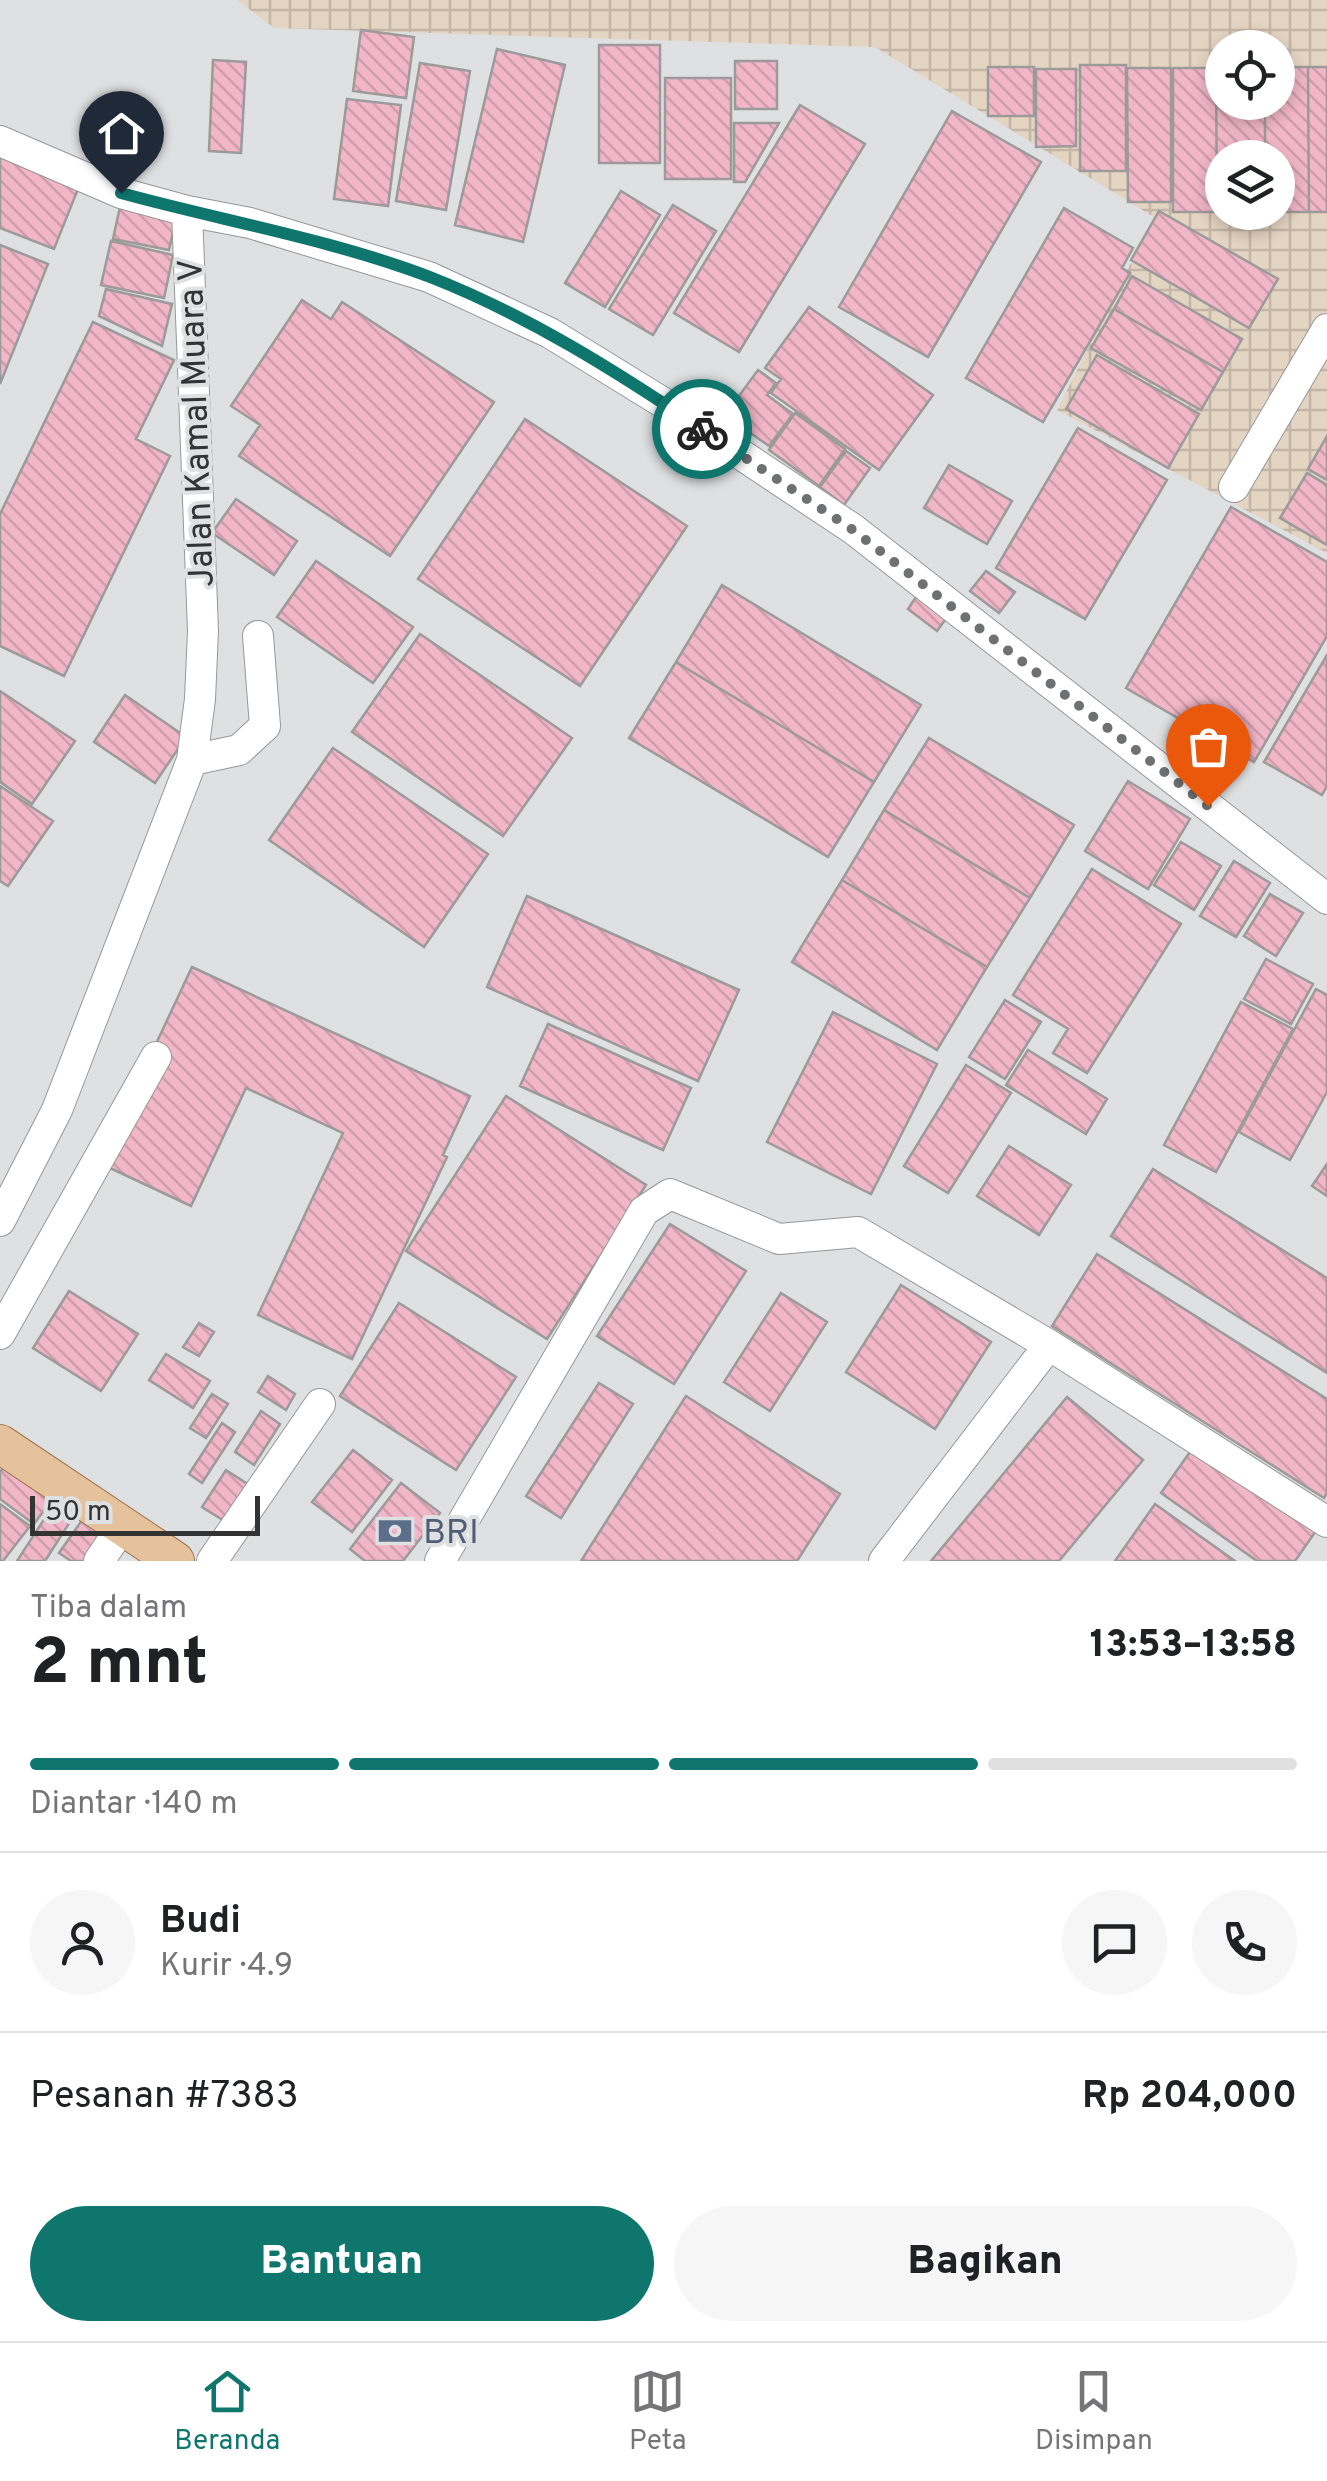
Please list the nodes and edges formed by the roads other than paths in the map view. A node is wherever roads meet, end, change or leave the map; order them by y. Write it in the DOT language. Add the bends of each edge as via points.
graph roads {
  1 [pos="0,141"];
  2 [pos="187,211"];
  3 [pos="1327,329"];
  4 [pos="1234,487"];
  5 [pos="258,636"];
  6 [pos="192,760"];
  7 [pos="1327,899"];
  8 [pos="156,1057"];
  9 [pos="0,1221"];
  10 [pos="0,1334"];
  11 [pos="1048,1344"];
  12 [pos="320,1404"];
  13 [pos="3,1451"];
  14 [pos="1327,1522"];
  15 [pos="122,1527"];
  16 [pos="99,1561"];
  17 [pos="175,1561"];
  18 [pos="212,1561"];
  19 [pos="440,1561"];
  20 [pos="884,1561"];
  1 -- 2 [label="street" via="121,193"];
  2 -- 6 [label="street, Jalan Kamal Muara V" via="203,631"];
  2 -- 7 [label="street, Jalan Kamal Muara V" via="429,277 550,333 853,530"];
  3 -- 4 [label="street"];
  5 -- 6 [label="street" via="265,726 239,750"];
  6 -- 9 [label="street, Jalan Kamal Muara V" via="57,1110"];
  8 -- 10 [label="street"];
  11 -- 14 [label="street"];
  11 -- 19 [label="street" via="858,1232 779,1240 670,1194 644,1210"];
  11 -- 20 [label="street"];
  12 -- 18 [label="street"];
  13 -- 15 [label="main road"];
  15 -- 16 [label="street"];
  15 -- 17 [label="main road"];
}
